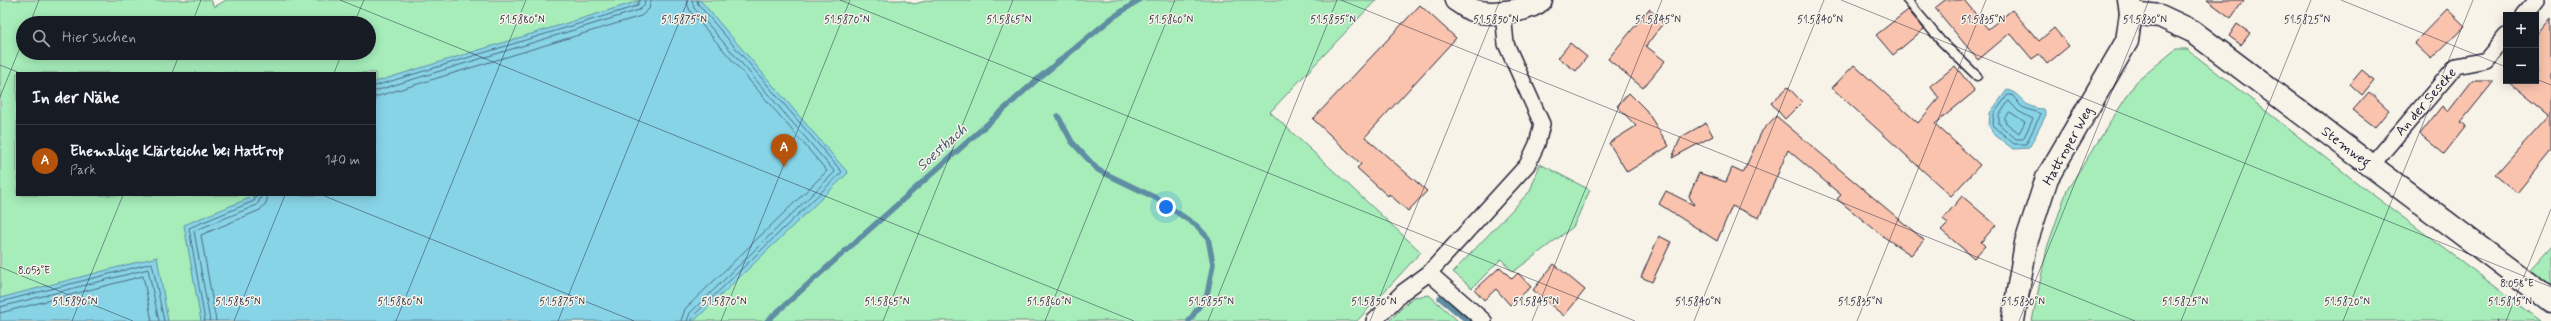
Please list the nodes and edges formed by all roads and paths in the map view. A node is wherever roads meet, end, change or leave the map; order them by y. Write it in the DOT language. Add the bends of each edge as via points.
graph roads {
  1 [pos="1456,0"];
  2 [pos="1541,0"];
  3 [pos="1907,0"];
  4 [pos="2536,0"];
  5 [pos="2130,6"];
  6 [pos="2526,12"];
  7 [pos="1503,13"];
  8 [pos="2503,40"];
  9 [pos="1977,76"];
  10 [pos="2371,166"];
  11 [pos="1429,273"];
  12 [pos="2551,302"];
  13 [pos="1374,321"];
  14 [pos="1484,321"];
  15 [pos="2013,321"];
  1 -- 7 [label="street" via="1473,10"];
  2 -- 7 [label="street" via="1535,5"];
  3 -- 9 [label="lane" via="1941,41"];
  4 -- 6 [label="street"];
  5 -- 10 [label="street, Stemweg" via="2192,31"];
  5 -- 15 [label="street, Hattroper Weg" via="2127,41 2047,178 2026,243"];
  7 -- 11 [label="street" via="1506,44 1542,124 1538,144 1528,165"];
  8 -- 10 [label="street, An der Seseke" via="2486,60 2456,66"];
  10 -- 12 [label="street, Stemweg"];
  11 -- 13 [label="street" via="1403,292"];
  11 -- 14 [label="street"];
}
